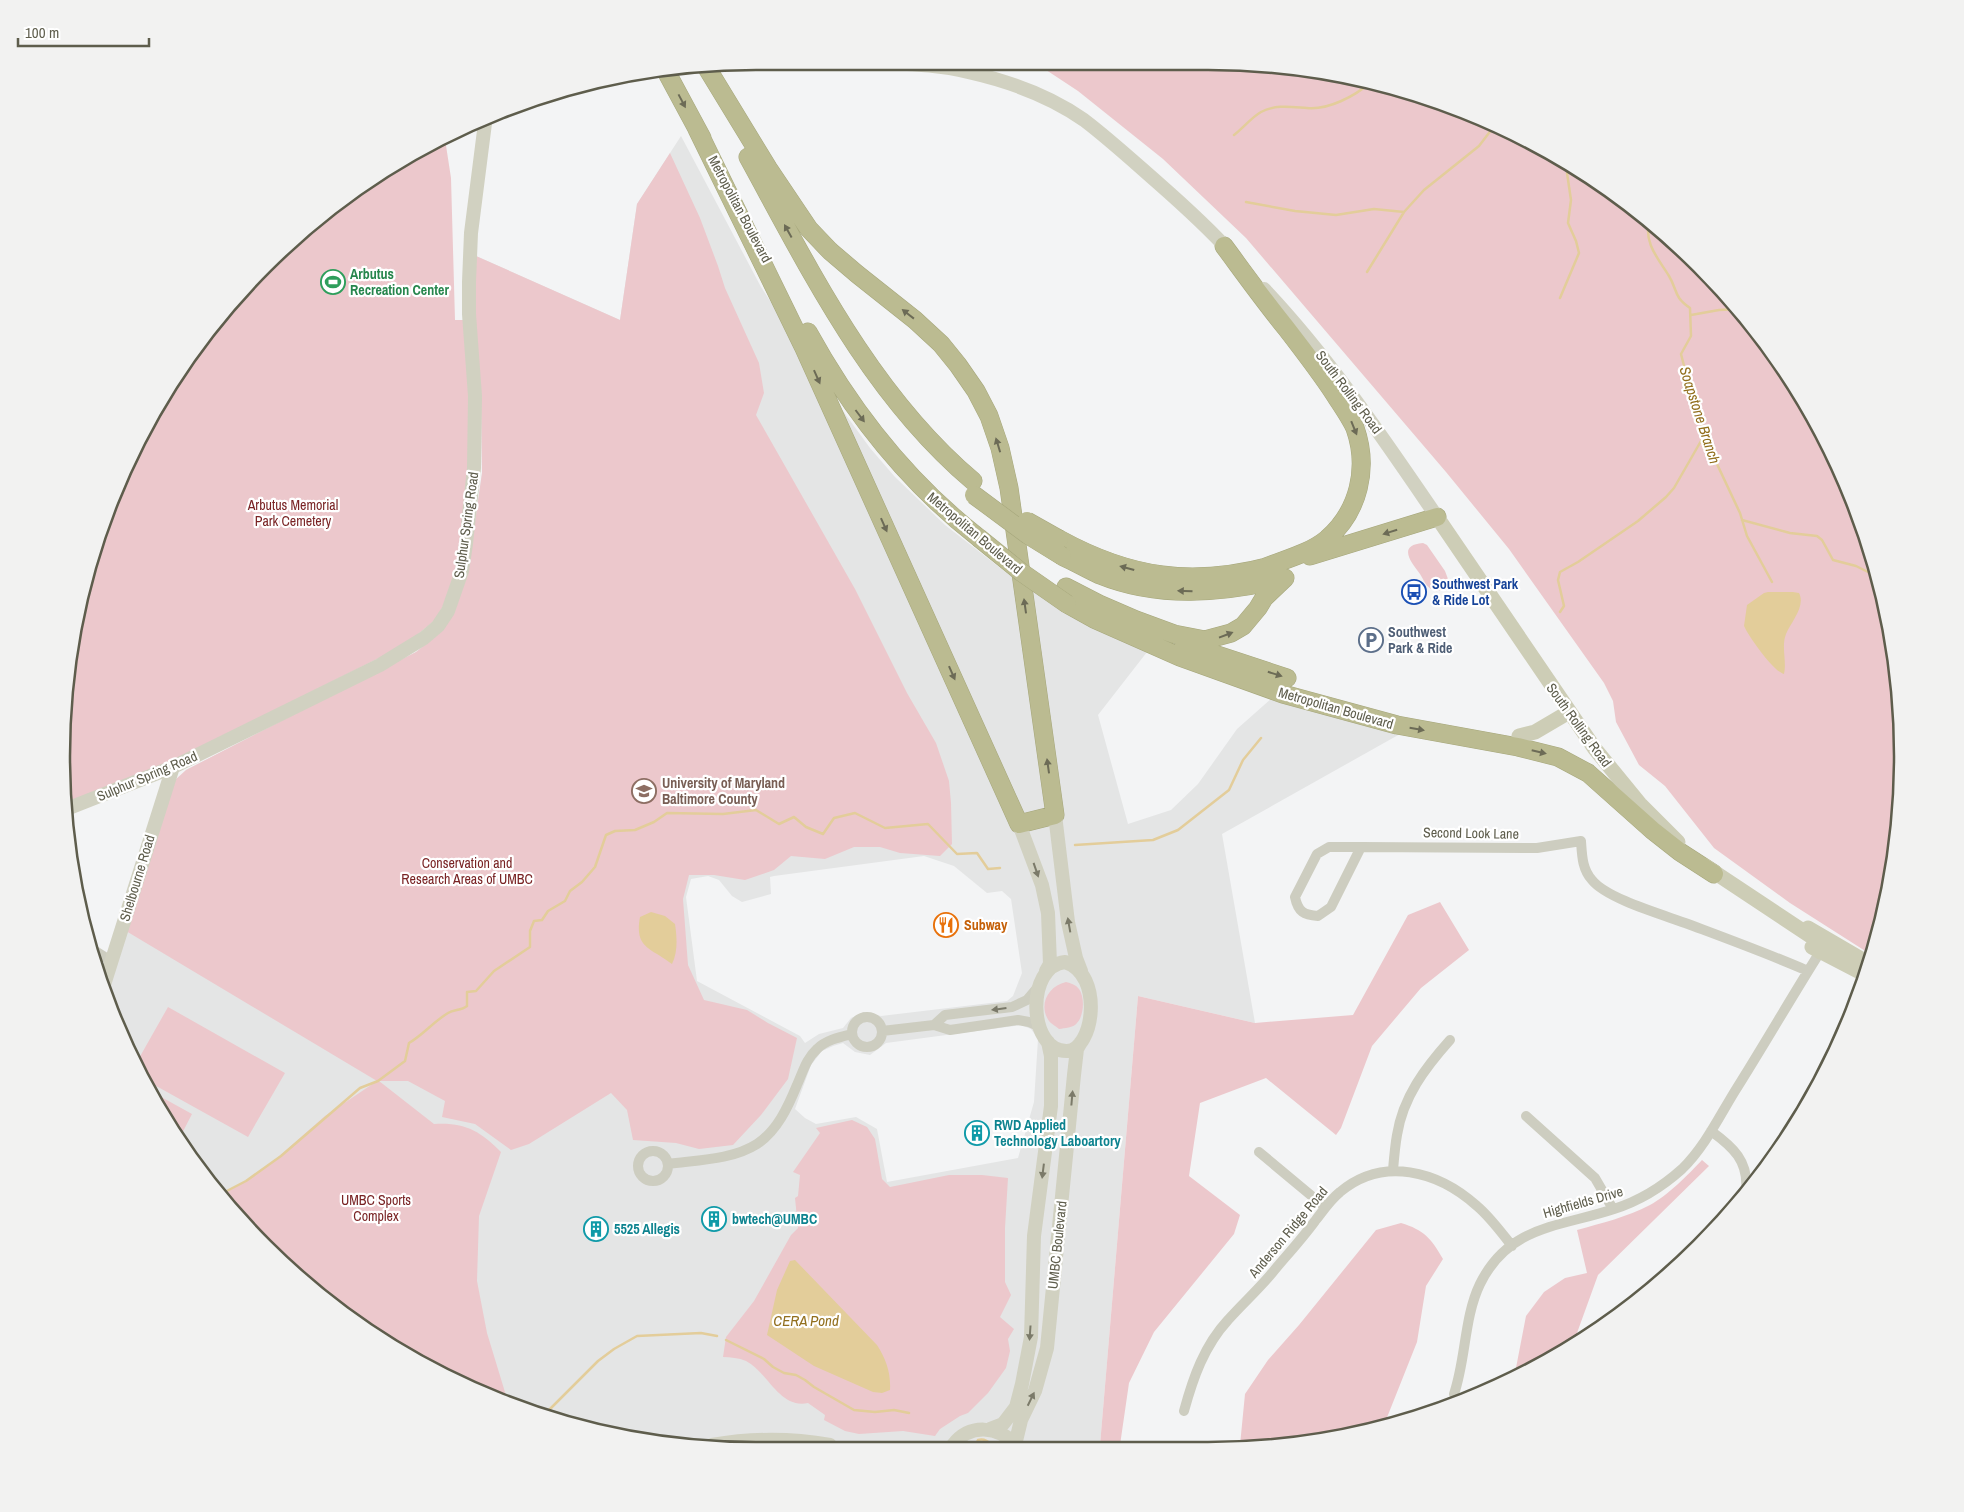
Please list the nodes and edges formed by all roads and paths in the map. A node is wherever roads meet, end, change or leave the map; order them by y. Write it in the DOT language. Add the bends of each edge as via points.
graph roads {
  1 [pos="956,70"];
  2 [pos="709,71"];
  3 [pos="702,72"];
  4 [pos="668,76"];
  5 [pos="485,126"];
  6 [pos="697,129"];
  7 [pos="1224,246"];
  8 [pos="974,488"];
  9 [pos="1437,517"];
  10 [pos="1261,569"];
  11 [pos="1066,595"];
  12 [pos="1287,678"];
  13 [pos="1569,712"];
  14 [pos="1456,736"];
  15 [pos="1519,736"];
  16 [pos="173,767"];
  17 [pos="72,807"];
  18 [pos="1055,815"];
  19 [pos="1019,824"];
  20 [pos="1361,847"];
  21 [pos="1714,874"];
  22 [pos="1820,952"];
  23 [pos="99,953"];
  24 [pos="1863,960"];
  25 [pos="111,961"];
  26 [pos="1861,966"];
  27 [pos="1808,970"];
  28 [pos="1046,972"];
  29 [pos="1081,972"];
  30 [pos="1860,972"];
  31 [pos="106,977"];
  32 [pos="1039,986"];
  33 [pos="934,1025"];
  34 [pos="1040,1027"];
  35 [pos="882,1032"];
  36 [pos="852,1034"];
  37 [pos="1450,1040"];
  38 [pos="1048,1042"];
  39 [pos="1081,1042"];
  40 [pos="1526,1116"];
  41 [pos="1711,1131"];
  42 [pos="1259,1152"];
  43 [pos="668,1164"];
  44 [pos="1393,1170"];
  45 [pos="1746,1182"];
  46 [pos="1325,1207"];
  47 [pos="1614,1209"];
  48 [pos="1512,1246"];
  49 [pos="1454,1394"];
  50 [pos="1184,1411"];
  51 [pos="990,1429"];
  52 [pos="744,1442"];
  53 [pos="800,1442"];
  54 [pos="956,1442"];
  55 [pos="1012,1442"];
  56 [pos="1017,1442"];
  1 -- 7 [label="street, South Rolling Road" via="1025,89 1083,120 1188,209"];
  18 -- 2 [label="highway, one-way" via="1009,488 989,416 976,391 941,344 856,274 808,229"];
  8 -- 3 [label="highway, one-way" via="929,441 889,393 864,356 812,274"];
  4 -- 6 [label="highway, Metropolitan Boulevard, one-way"];
  5 -- 16 [label="street, Sulphur Spring Road" via="471,233 469,282 475,396 474,468 463,562 448,611 438,626 408,650"];
  6 -- 11 [label="highway, Metropolitan Boulevard, one-way, bridge" via="815,346 855,409 902,468 953,518 1021,572"];
  6 -- 19 [label="highway, one-way" via="804,348"];
  7 -- 9 [label="street, South Rolling Road" via="1323,356"];
  7 -- 10 [label="highway, one-way" via="1346,410 1360,446 1361,476 1357,496 1336,529 1312,548"];
  10 -- 8 [label="highway, one-way, bridge" via="1205,578 1181,578 1105,562 1030,523"];
  11 -- 8 [label="highway, one-way, bridge" via="1174,634 1206,640 1243,626 1264,598 1285,578 1208,592 1128,584 1100,575 1028,535"];
  9 -- 10 [label="highway, one-way"];
  9 -- 13 [label="main road, South Rolling Road"];
  11 -- 12 [label="highway, one-way" via="1134,628"];
  11 -- 14 [label="highway, Metropolitan Boulevard, one-way" via="1094,619 1232,677 1397,725"];
  13 -- 15 [label="main road" via="1535,732"];
  13 -- 21 [label="main road, South Rolling Road" via="1635,798"];
  14 -- 15 [label="highway"];
  14 -- 21 [label="highway, one-way" via="1540,752 1575,764 1601,782 1652,830"];
  16 -- 17 [label="street, Sulphur Spring Road"];
  16 -- 25 [label="street, Shelbourne Road"];
  18 -- 19 [label="highway"];
  29 -- 18 [label="street, one-way" via="1068,922"];
  19 -- 28 [label="street, one-way" via="1042,885 1048,913 1050,964"];
  20 -- 20 [label="street, Second Look Lane" via="1329,847 1317,854 1295,897 1300,911 1307,916 1318,916 1331,907"];
  20 -- 27 [label="street, Second Look Lane" via="1536,848 1581,841 1585,869 1599,887 1631,903"];
  21 -- 22 [label="main road, South Rolling Road" via="1725,890"];
  21 -- 24 [label="main road, South Rolling Road" via="1725,877"];
  22 -- 26 [label="main road, South Rolling Road" via="1834,951"];
  22 -- 27 [label="street, Highfields Drive"];
  22 -- 30 [label="main road, South Rolling Road"];
  23 -- 25 [label="street"];
  25 -- 31 [label="street, Shelbourne Road"];
  27 -- 41 [label="street, Highfields Drive"];
  28 -- 29 [label="street" via="1052,966 1065,962"];
  28 -- 32 [label="street"];
  29 -- 39 [label="street" via="1088,984 1091,1001 1087,1029"];
  32 -- 33 [label="street, one-way" via="1027,1000 1012,1007 945,1015"];
  32 -- 34 [label="street" via="1036,1006"];
  33 -- 34 [label="street" via="950,1030 1018,1020"];
  33 -- 35 [label="street"];
  34 -- 38 [label="street"];
  35 -- 36 [label="street" via="879,1041 870,1046 860,1046"];
  35 -- 36 [label="street" via="879,1022 866,1017 857,1020"];
  36 -- 43 [label="street" via="817,1049 805,1063 778,1123 757,1144 744,1151 718,1157"];
  37 -- 44 [label="street" via="1428,1065 1408,1099 1396,1134"];
  38 -- 39 [label="street" via="1068,1051"];
  38 -- 51 [label="street, UMBC Boulevard, one-way" via="1051,1106 1034,1236 1031,1337 1016,1407 1003,1424"];
  56 -- 39 [label="street, UMBC Boulevard, one-way" via="1021,1420 1035,1391 1047,1348 1074,1075"];
  40 -- 47 [label="street" via="1595,1178"];
  41 -- 45 [label="street" via="1730,1144 1742,1160"];
  41 -- 47 [label="street, Highfields Drive" via="1683,1168 1666,1182 1649,1194"];
  42 -- 46 [label="street"];
  44 -- 46 [label="street, Anderson Ridge Road" via="1349,1184"];
  44 -- 48 [label="street, Anderson Ridge Road" via="1417,1174 1458,1192 1477,1206"];
  46 -- 50 [label="street, Anderson Ridge Road" via="1217,1334 1200,1362"];
  47 -- 48 [label="street, Highfields Drive" via="1537,1230"];
  48 -- 49 [label="street, Highfields Drive" via="1489,1269 1480,1285"];
  51 -- 54 [label="street" via="967,1433"];
  51 -- 55 [label="street"];
  52 -- 53 [label="street" via="771,1439"];
}
